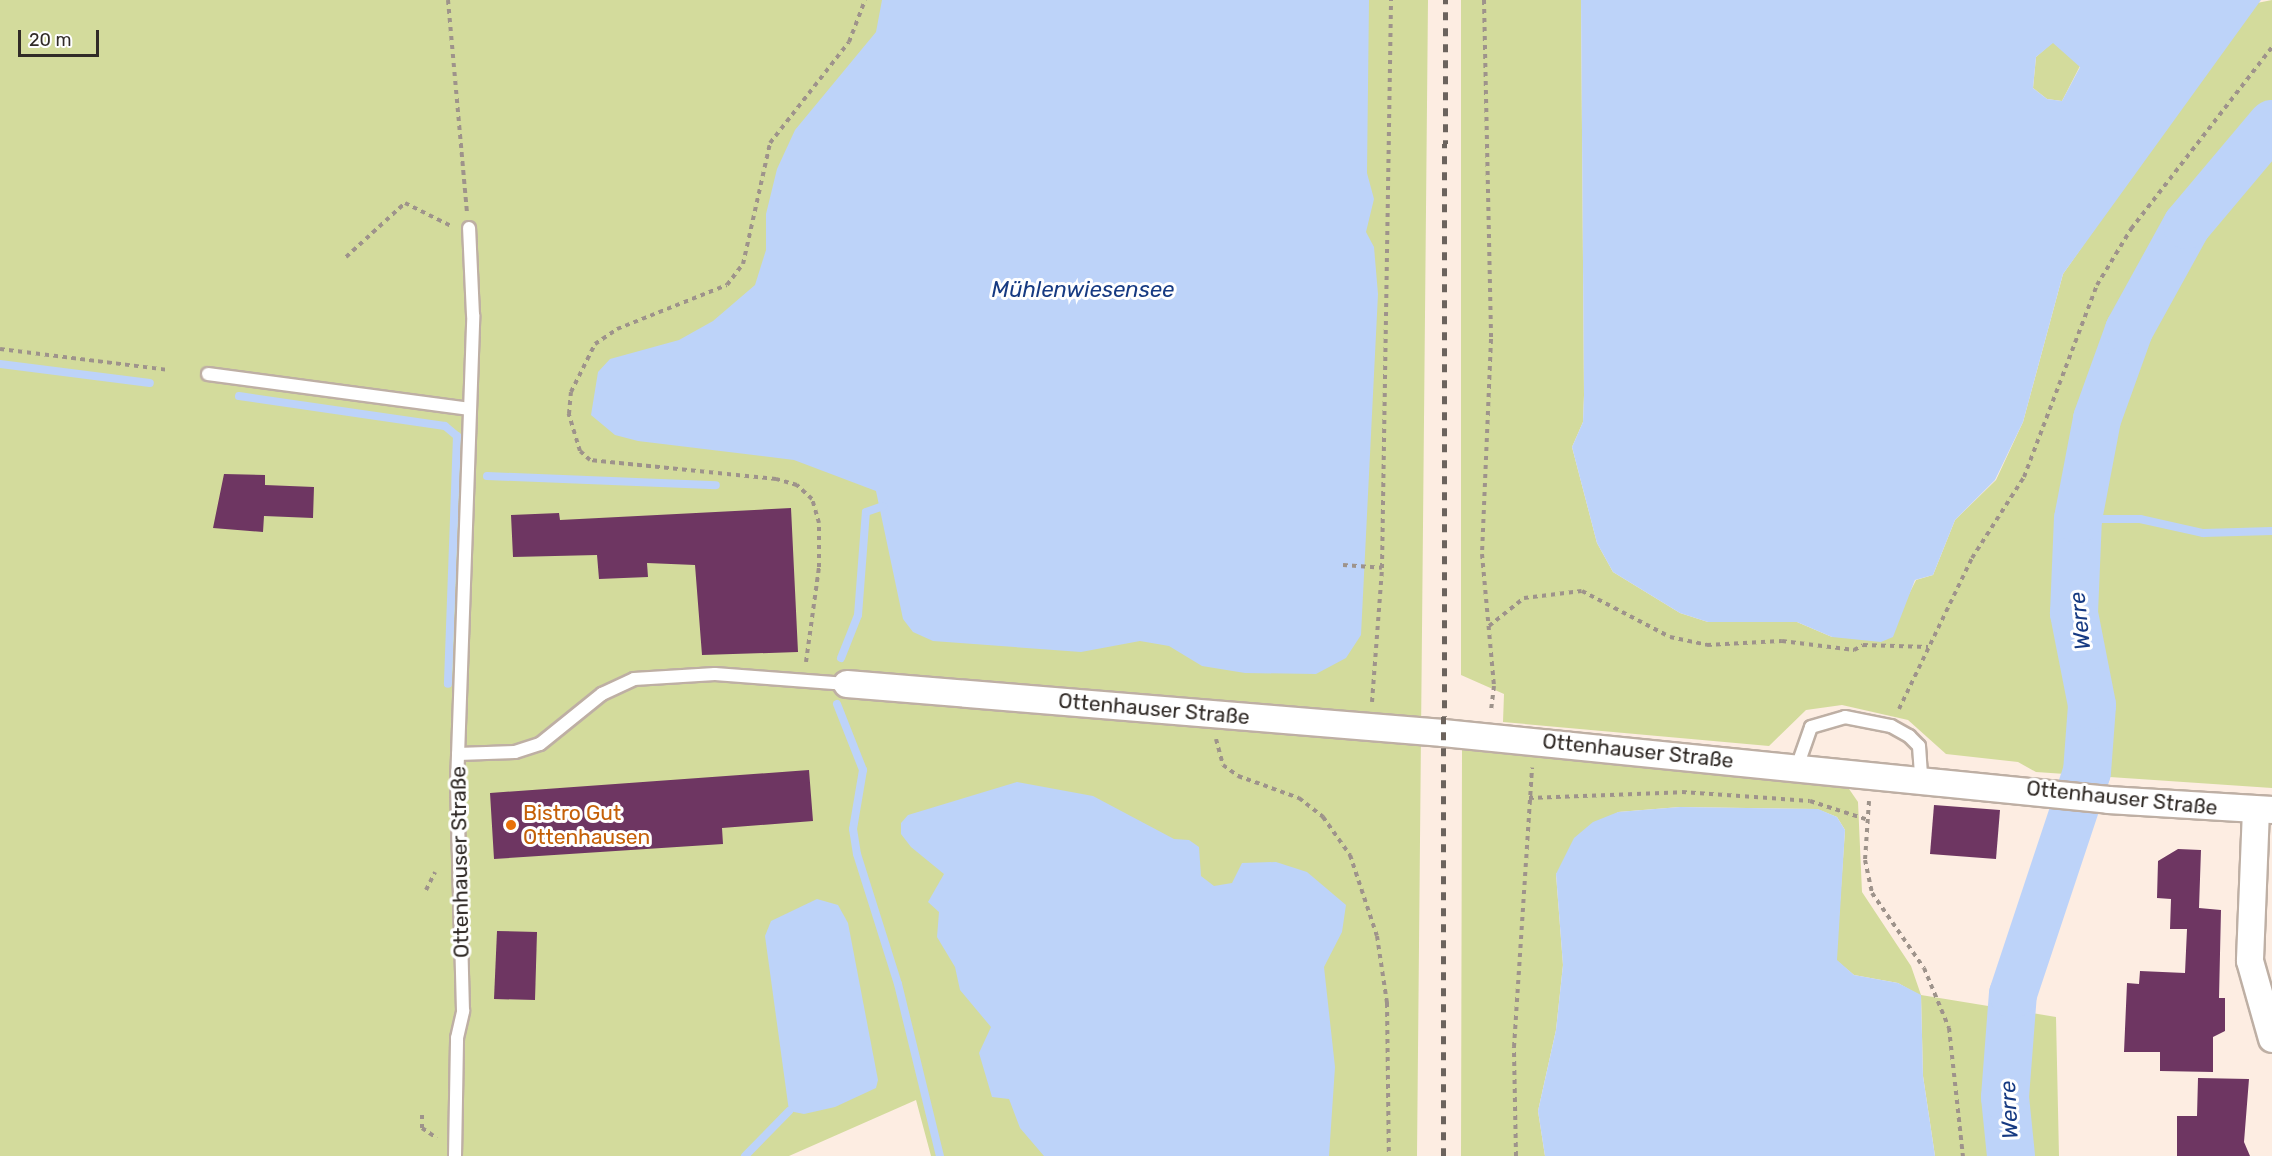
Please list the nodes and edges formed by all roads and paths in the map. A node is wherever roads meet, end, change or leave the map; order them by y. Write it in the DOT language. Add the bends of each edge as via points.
graph roads {
  1 [pos="448,0"];
  2 [pos="865,0"];
  3 [pos="1391,0"];
  4 [pos="1484,0"];
  5 [pos="2272,47"];
  6 [pos="469,228"];
  7 [pos="346,258"];
  8 [pos="0,349"];
  9 [pos="168,369"];
  10 [pos="208,374"];
  11 [pos="470,409"];
  12 [pos="1343,565"];
  13 [pos="1382,568"];
  14 [pos="1489,626"];
  15 [pos="1928,647"];
  16 [pos="803,681"];
  17 [pos="848,684"];
  18 [pos="1216,714"];
  19 [pos="1891,726"];
  20 [pos="1370,727"];
  21 [pos="1488,737"];
  22 [pos="1535,741"];
  23 [pos="458,754"];
  24 [pos="1797,767"];
  25 [pos="1871,774"];
  26 [pos="1921,778"];
  27 [pos="1529,798"];
  28 [pos="2264,810"];
  29 [pos="1868,820"];
  30 [pos="435,872"];
  31 [pos="426,890"];
  32 [pos="2272,1039"];
  33 [pos="422,1115"];
  34 [pos="456,1139"];
  35 [pos="455,1156"];
  36 [pos="1389,1156"];
  37 [pos="1516,1156"];
  38 [pos="1963,1156"];
  1 -- 6 [label="path"];
  2 -- 16 [label="path" via="849,42 770,143 743,264 727,285 616,329 596,344 571,392 569,414 580,451 590,460 776,479 797,485 812,499 819,523 819,567"];
  3 -- 13 [label="path"];
  4 -- 14 [label="path" via="1491,339 1482,555"];
  5 -- 15 [label="path" via="2131,229 2097,285 2034,456 1972,558"];
  6 -- 7 [label="path" via="449,226 405,203"];
  6 -- 11 [label="lane"];
  8 -- 9 [label="path"];
  10 -- 11 [label="lane"];
  11 -- 23 [label="lane"];
  12 -- 13 [label="path"];
  13 -- 20 [label="path"];
  14 -- 15 [label="path" via="1524,598 1582,591 1670,637 1707,645 1782,641 1854,650 1863,645"];
  14 -- 21 [label="path" via="1494,686"];
  15 -- 19 [label="path"];
  16 -- 17 [label="lane, Ottenhauser Straße"];
  16 -- 23 [label="lane, Ottenhauser Straße" via="715,674 634,679 602,694 540,744 515,752"];
  17 -- 18 [label="street, Ottenhauser Straße"];
  18 -- 20 [label="street, Ottenhauser Straße"];
  18 -- 36 [label="path" via="1216,748 1223,765 1238,776 1299,798 1323,817 1350,855 1377,936 1387,1003"];
  19 -- 24 [label="lane" via="1845,717 1824,720 1804,736"];
  19 -- 26 [label="lane" via="1919,746"];
  20 -- 21 [label="street, Ottenhauser Straße"];
  21 -- 22 [label="street, Ottenhauser Straße"];
  22 -- 24 [label="street, Ottenhauser Straße"];
  22 -- 27 [label="path"];
  23 -- 34 [label="lane, Ottenhauser Straße" via="463,1011 457,1038"];
  24 -- 25 [label="street, Ottenhauser Straße"];
  25 -- 26 [label="street, Ottenhauser Straße"];
  25 -- 29 [label="path"];
  26 -- 28 [label="street, Ottenhauser Straße" via="2109,800"];
  27 -- 29 [label="path" via="1682,792 1810,801"];
  27 -- 37 [label="path" via="1514,1047"];
  28 -- 32 [label="street" via="2250,961"];
  29 -- 38 [label="path" via="1865,860 1872,893 1924,968 1949,1028"];
  30 -- 31 [label="path"];
  33 -- 34 [label="path" via="426,1133"];
  34 -- 35 [label="lane, Ottenhauser Straße"];
}
